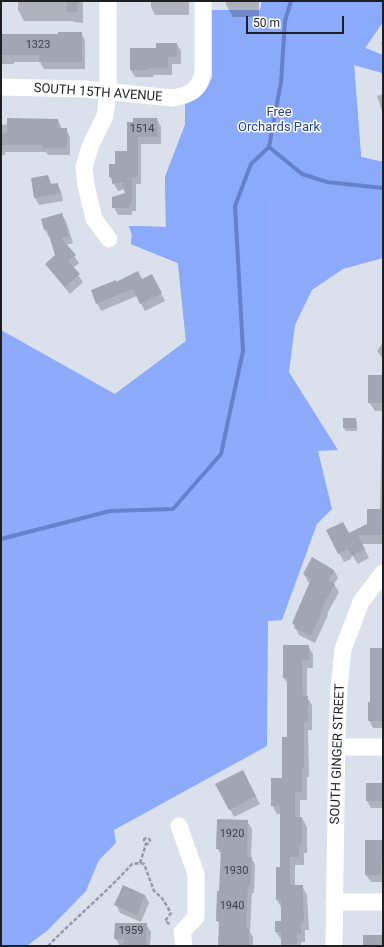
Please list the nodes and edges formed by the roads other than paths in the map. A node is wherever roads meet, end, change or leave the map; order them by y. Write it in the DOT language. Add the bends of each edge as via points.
graph roads {
  1 [pos="108,1"];
  2 [pos="202,1"];
  3 [pos="1,87"];
  4 [pos="108,92"];
  5 [pos="109,239"];
  6 [pos="383,573"];
  7 [pos="337,747"];
  8 [pos="383,747"];
  9 [pos="179,826"];
  10 [pos="334,902"];
  11 [pos="383,902"];
  12 [pos="183,939"];
  13 [pos="334,946"];
  1 -- 4 [label="street"];
  2 -- 4 [label="street, SOUTH 15TH AVENUE" via="202,72 201,82 194,91 172,98"];
  3 -- 4 [label="street, SOUTH 15TH AVENUE"];
  4 -- 5 [label="street" via="105,116 91,144 84,167 94,219"];
  6 -- 7 [label="street, SOUTH GINGER STREET" via="361,602 343,649"];
  7 -- 8 [label="street"];
  7 -- 10 [label="street, SOUTH GINGER STREET"];
  9 -- 12 [label="street" via="195,867 196,879 196,917"];
  10 -- 11 [label="street"];
  10 -- 13 [label="street, SOUTH GINGER STREET"];
}
